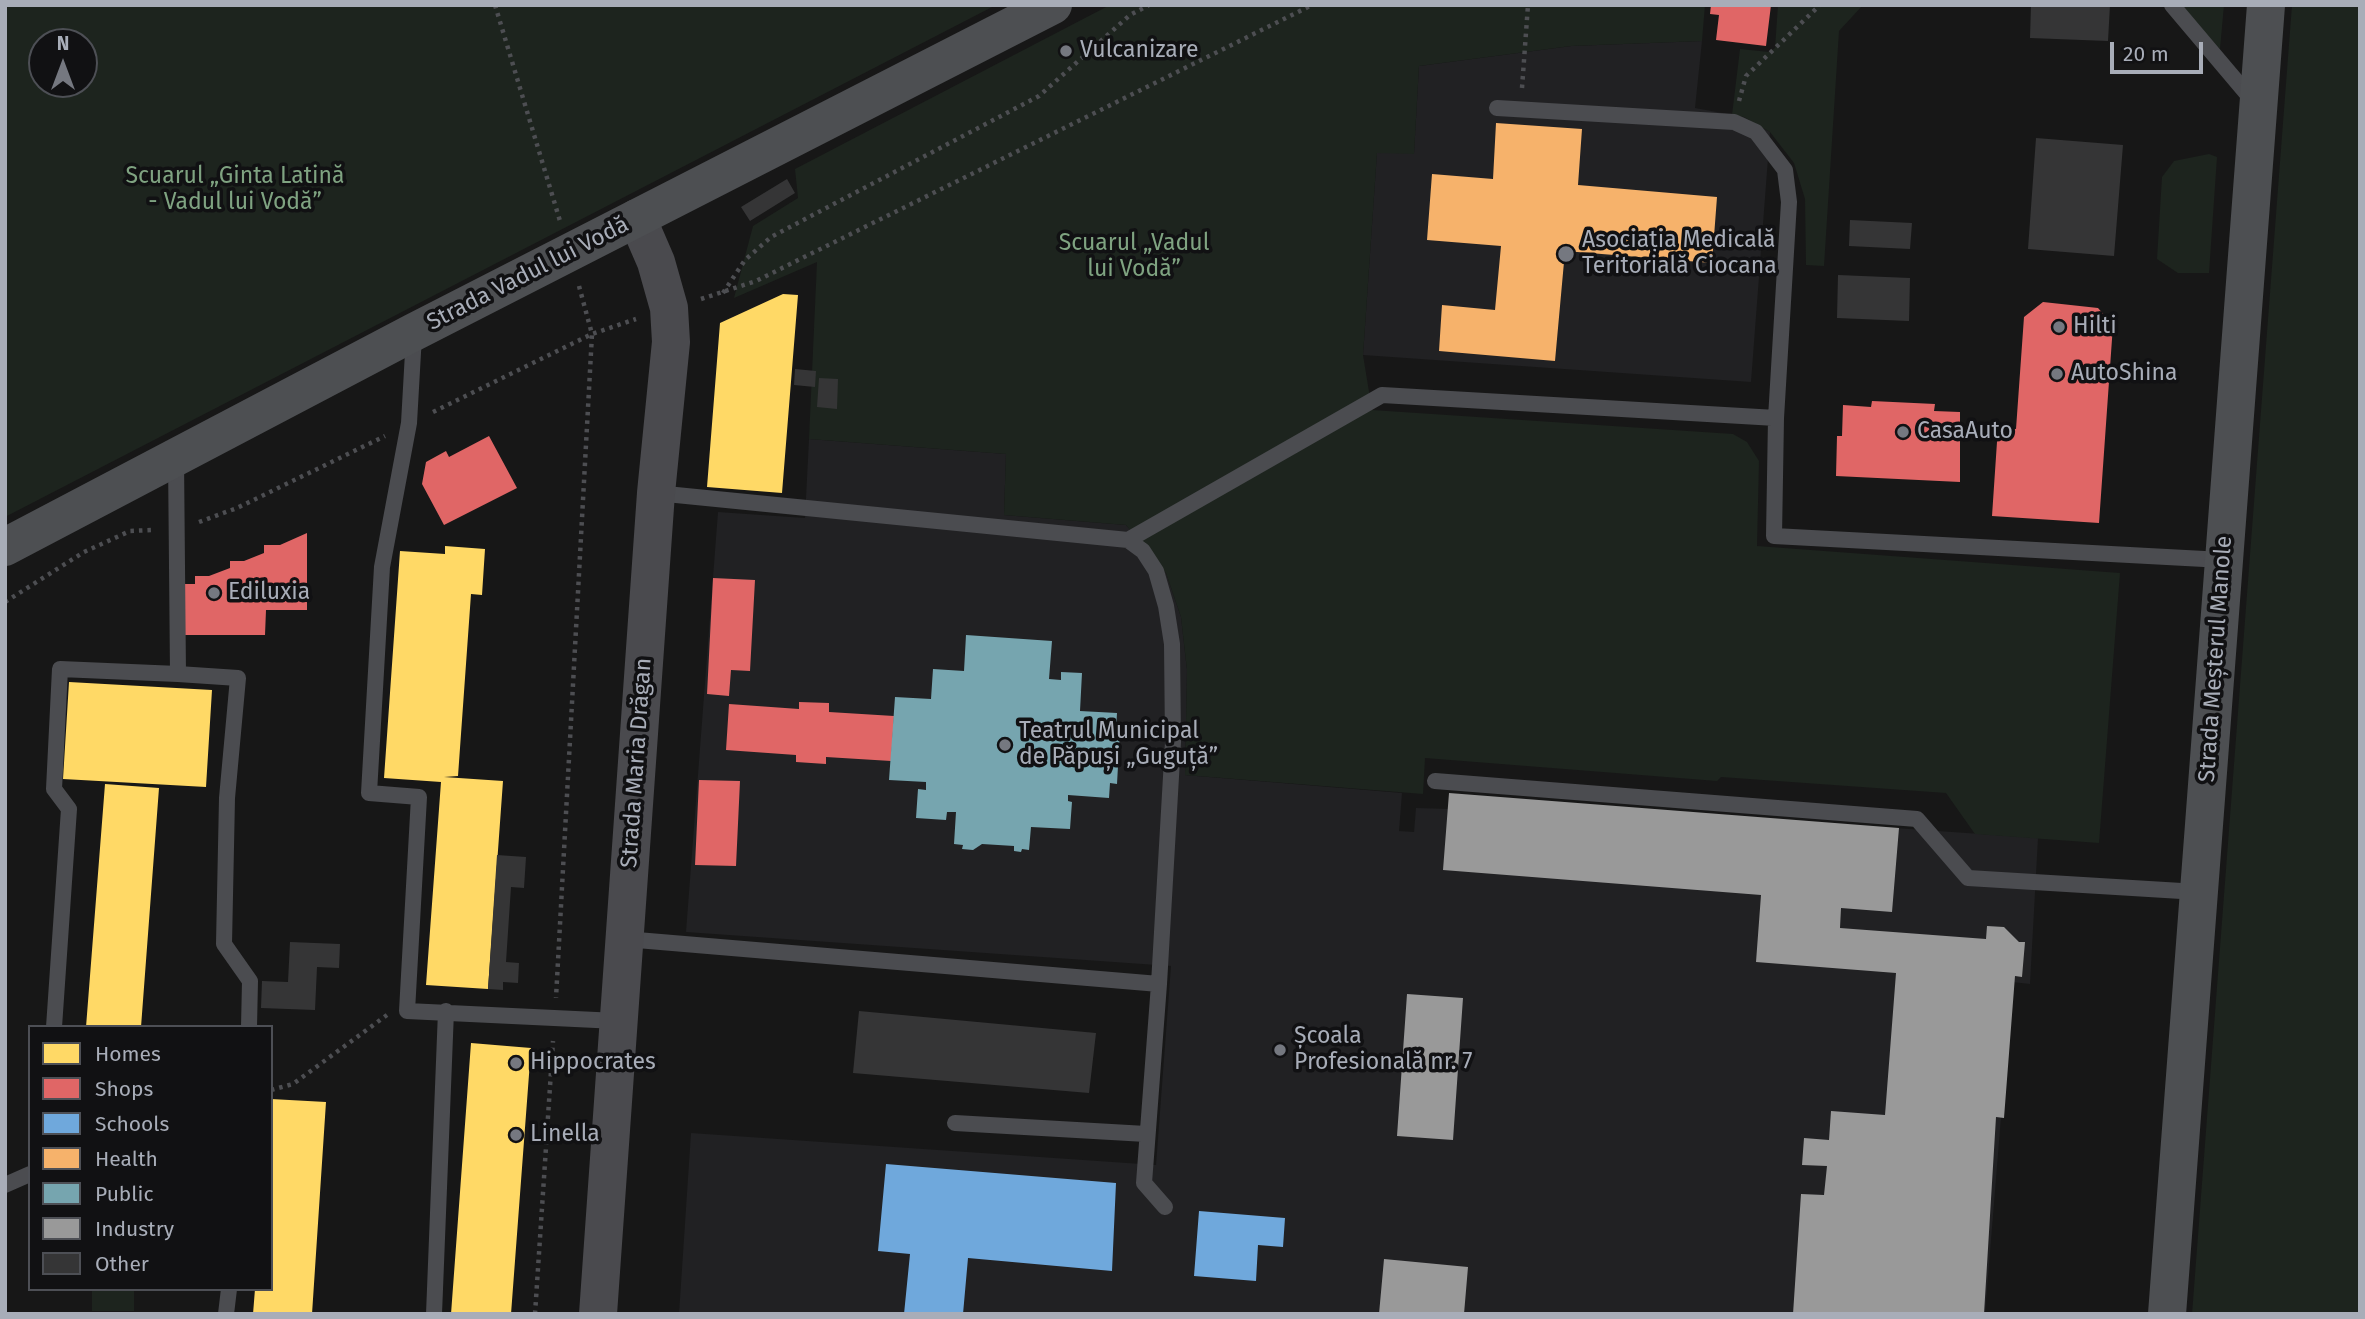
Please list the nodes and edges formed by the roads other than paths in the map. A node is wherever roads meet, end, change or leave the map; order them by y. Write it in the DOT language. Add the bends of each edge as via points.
graph roads {
  1 [pos="1053,5"];
  2 [pos="2172,5"];
  3 [pos="2266,5"];
  4 [pos="1497,107"];
  5 [pos="2259,108"];
  6 [pos="637,218"];
  7 [pos="414,332"];
  8 [pos="1776,418"];
  9 [pos="176,458"];
  10 [pos="656,492"];
  11 [pos="1128,540"];
  12 [pos="5,547"];
  13 [pos="2223,560"];
  14 [pos="178,674"];
  15 [pos="1435,781"];
  16 [pos="2198,892"];
  17 [pos="625,940"];
  18 [pos="1159,984"];
  19 [pos="446,1011"];
  20 [pos="617,1021"];
  21 [pos="54,1025"];
  22 [pos="249,1025"];
  23 [pos="955,1123"];
  24 [pos="1146,1134"];
  25 [pos="28,1175"];
  26 [pos="5,1185"];
  27 [pos="1165,1207"];
  28 [pos="229,1291"];
  29 [pos="226,1314"];
  30 [pos="434,1314"];
  31 [pos="598,1314"];
  32 [pos="2167,1314"];
  1 -- 6 [label="main road, Strada Vadul lui Vodă"];
  2 -- 5 [label="lane"];
  3 -- 5 [label="main road, Strada Meșterul Manole"];
  4 -- 8 [label="lane" via="1734,122 1756,132 1785,170 1789,202"];
  5 -- 13 [label="main road, Strada Meșterul Manole"];
  6 -- 7 [label="main road, Strada Vadul lui Vodă"];
  6 -- 10 [label="main road, Strada Maria Drăgan" via="656,262 671,342"];
  7 -- 9 [label="main road, Strada Vadul lui Vodă"];
  7 -- 19 [label="lane" via="409,424 382,567 369,793 419,797 407,1011"];
  8 -- 11 [label="lane" via="1382,395"];
  8 -- 13 [label="lane" via="1774,536"];
  9 -- 12 [label="main road, Strada Vadul lui Vodă"];
  9 -- 14 [label="lane"];
  10 -- 11 [label="lane"];
  10 -- 17 [label="main road, Strada Maria Drăgan"];
  11 -- 18 [label="lane" via="1143,551 1156,571 1172,644 1173,742"];
  13 -- 16 [label="main road, Strada Meșterul Manole"];
  14 -- 21 [label="lane" via="60,669 54,789 69,809"];
  14 -- 22 [label="lane" via="238,678 228,798 224,944 250,981"];
  15 -- 16 [label="lane" via="1917,819 1968,878"];
  16 -- 32 [label="main road, Strada Meșterul Manole"];
  17 -- 18 [label="lane"];
  17 -- 20 [label="main road, Strada Maria Drăgan"];
  18 -- 24 [label="lane"];
  19 -- 20 [label="lane"];
  19 -- 30 [label="lane"];
  20 -- 31 [label="main road, Strada Maria Drăgan"];
  23 -- 24 [label="lane"];
  24 -- 27 [label="lane" via="1144,1183"];
  25 -- 26 [label="lane"];
  28 -- 29 [label="lane"];
}
